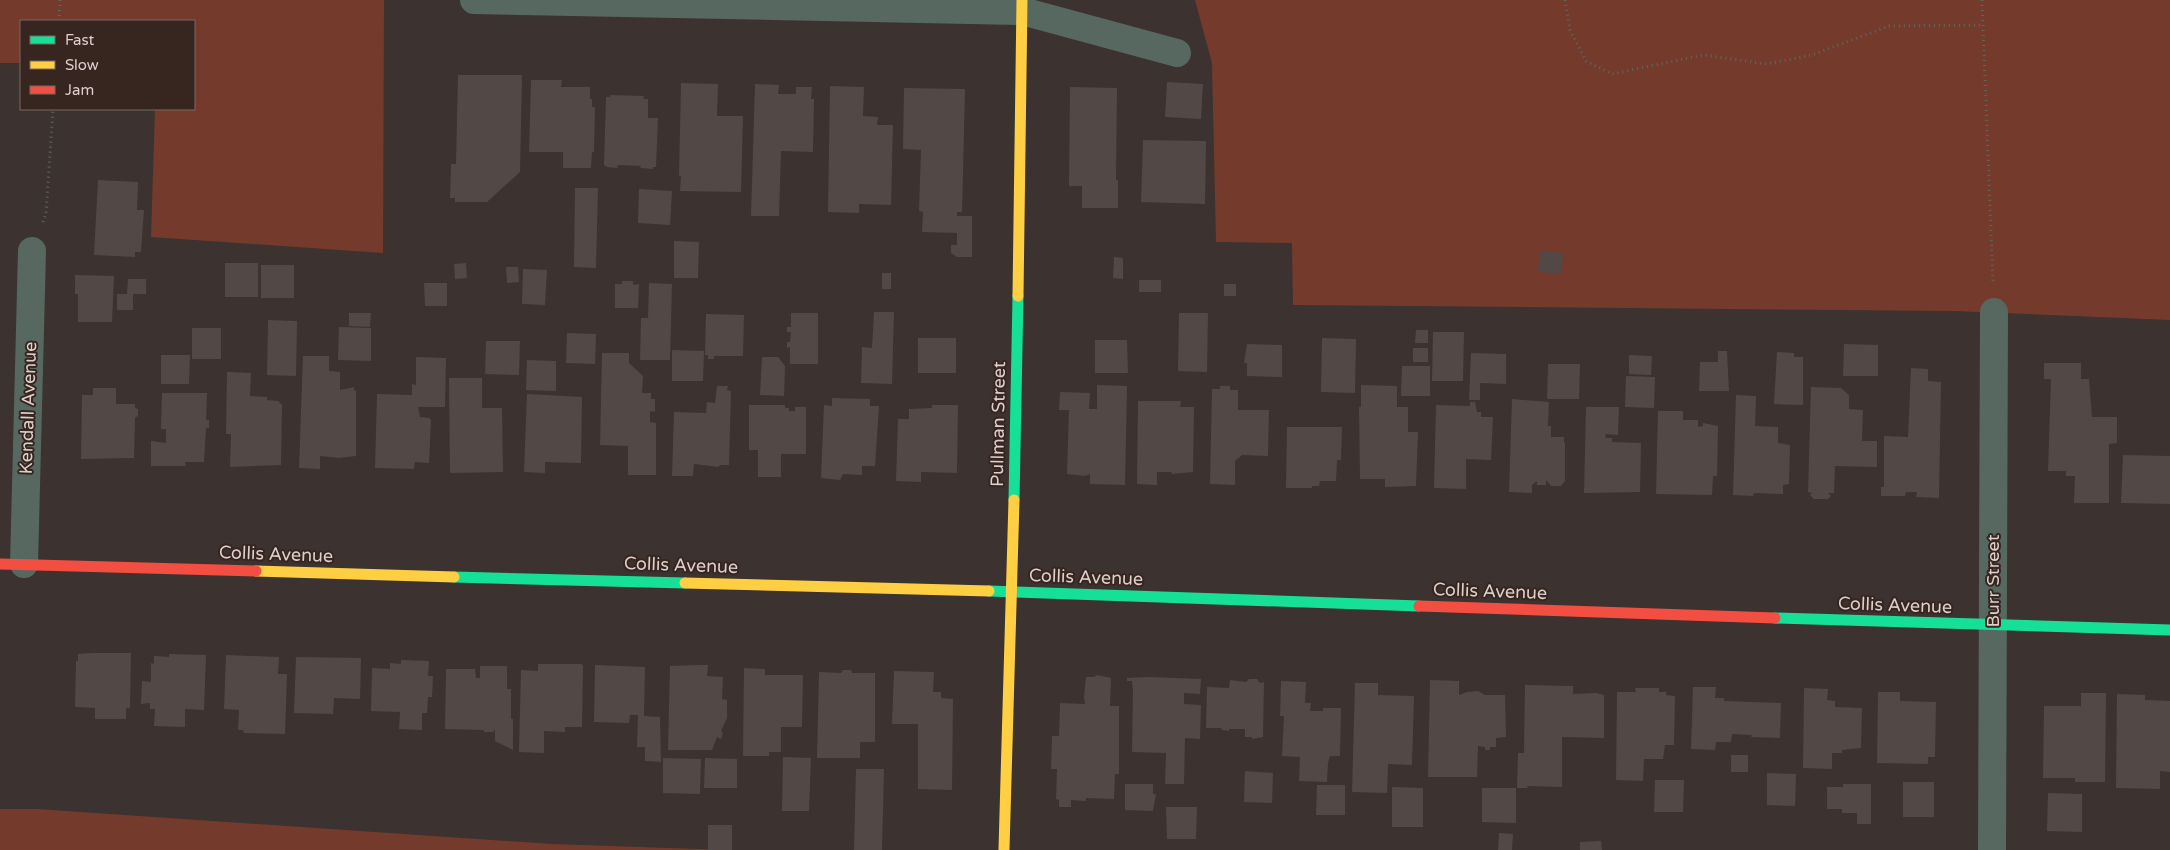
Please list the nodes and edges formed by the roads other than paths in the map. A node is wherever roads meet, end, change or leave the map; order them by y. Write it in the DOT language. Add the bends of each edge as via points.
graph roads {
  1 [pos="474,0"];
  2 [pos="1022,6"];
  3 [pos="1177,52"];
  4 [pos="32,251"];
  5 [pos="1994,312"];
  6 [pos="12,564"];
  7 [pos="1013,592"];
  8 [pos="1992,625"];
  9 [pos="2170,630"];
  10 [pos="1004,849"];
  11 [pos="1992,850"];
  1 -- 2 [label="street"];
  2 -- 3 [label="street"];
  2 -- 7 [label="street, Pullman Street"];
  4 -- 6 [label="street, Kendall Avenue"];
  5 -- 8 [label="street, Burr Street"];
  6 -- 7 [label="street, Collis Avenue"];
  7 -- 8 [label="street, Collis Avenue"];
  7 -- 10 [label="street, Pullman Street"];
  8 -- 9 [label="street, Collis Avenue"];
  8 -- 11 [label="street, Burr Street"];
}
